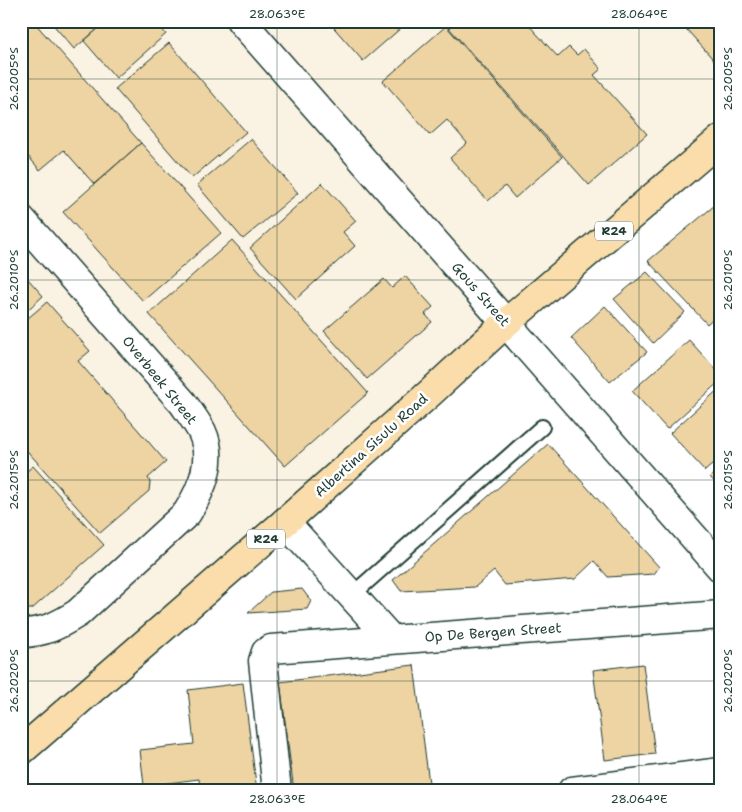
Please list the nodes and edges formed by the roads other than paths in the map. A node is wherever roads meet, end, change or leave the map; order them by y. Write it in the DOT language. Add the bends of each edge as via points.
graph roads {
  1 [pos="241,21"];
  2 [pos="721,139"];
  3 [pos="21,219"];
  4 [pos="506,322"];
  5 [pos="542,427"];
  6 [pos="285,522"];
  7 [pos="718,560"];
  8 [pos="352,595"];
  9 [pos="721,615"];
  10 [pos="21,633"];
  11 [pos="391,639"];
  12 [pos="21,751"];
  13 [pos="721,772"];
  14 [pos="577,790"];
  15 [pos="277,791"];
  16 [pos="572,791"];
  1 -- 4 [label="street, Gous Street"];
  2 -- 4 [label="main road, Albertina Sisulu Road / R24"];
  3 -- 10 [label="street, Overbeek Street" via="183,403 202,432 207,448 204,482 187,513 78,613 47,630"];
  4 -- 6 [label="main road, Albertina Sisulu Road / R24"];
  4 -- 7 [label="street, Gous Street"];
  5 -- 8 [label="lane"];
  6 -- 8 [label="street"];
  6 -- 12 [label="main road, Albertina Sisulu Road / R24"];
  8 -- 11 [label="street"];
  9 -- 11 [label="street, Op De Bergen Street"];
  11 -- 15 [label="street, Op De Bergen Street" via="271,648 266,652 263,661"];
  13 -- 14 [label="street"];
  14 -- 16 [label="street"];
}
